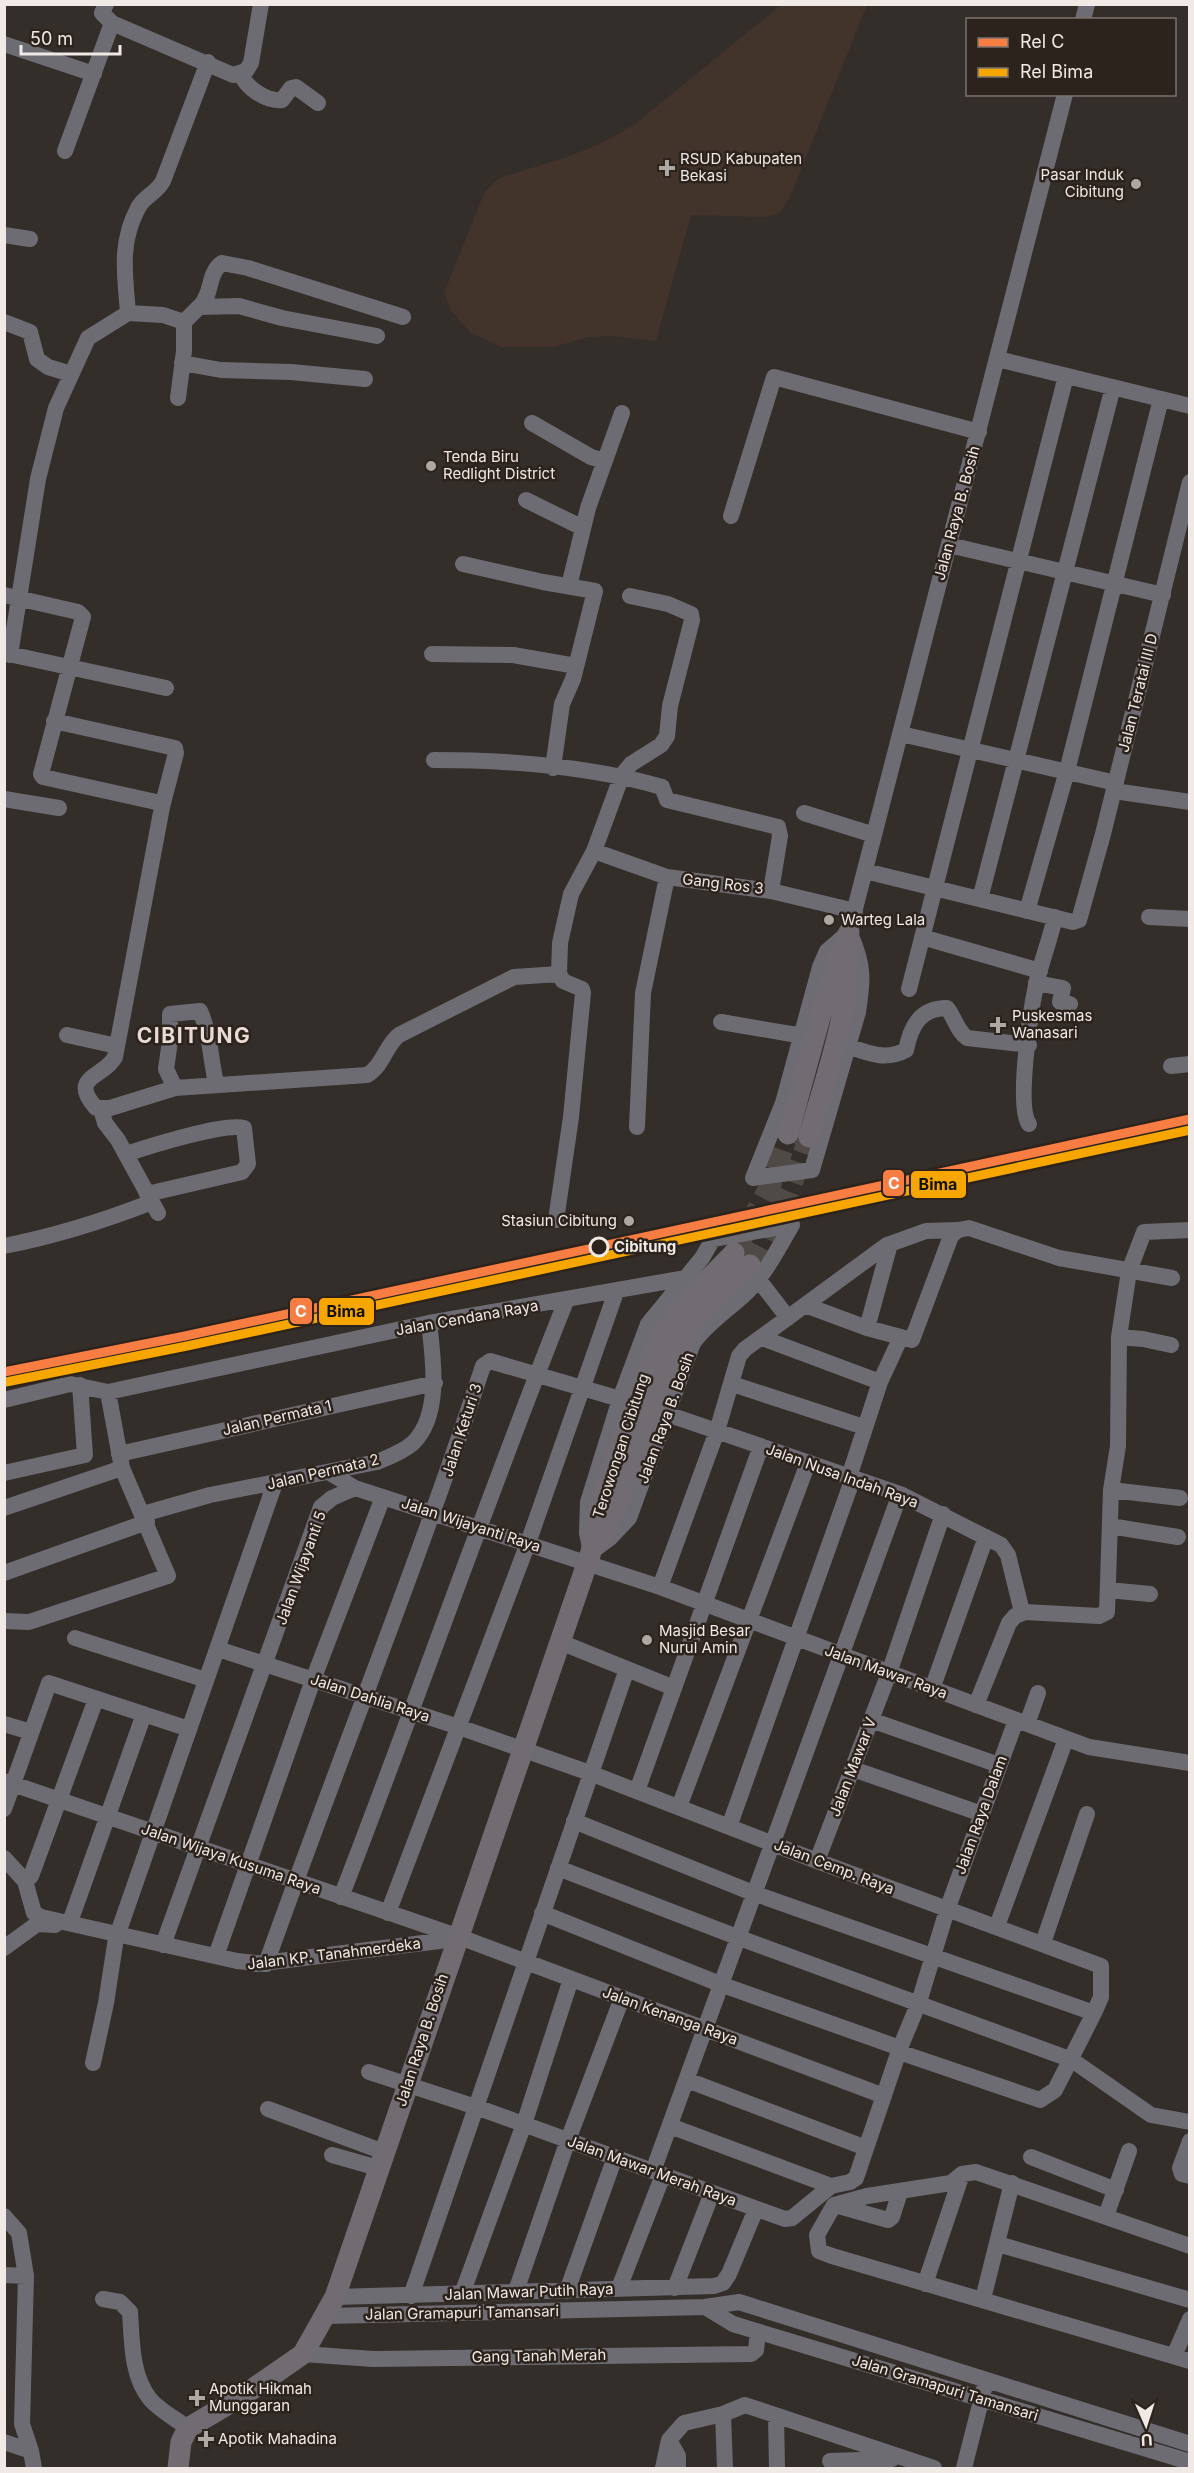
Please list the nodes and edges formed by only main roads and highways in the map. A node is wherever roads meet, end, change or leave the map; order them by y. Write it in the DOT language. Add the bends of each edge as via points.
graph roads {
  1 [pos="849,932"];
  2 [pos="798,1135"];
  3 [pos="747,1266"];
  4 [pos="589,1558"];
  5 [pos="178,2469"];
  1 -- 2 [label="main road" via="851,974 846,1002"];
  3 -- 4 [label="main road, Terowongan Cibitung" via="678,1310 657,1342 600,1502"];
  4 -- 5 [label="main road, Jalan Raya B. Bosih" via="331,2306 303,2354 188,2428 181,2442"];
}
